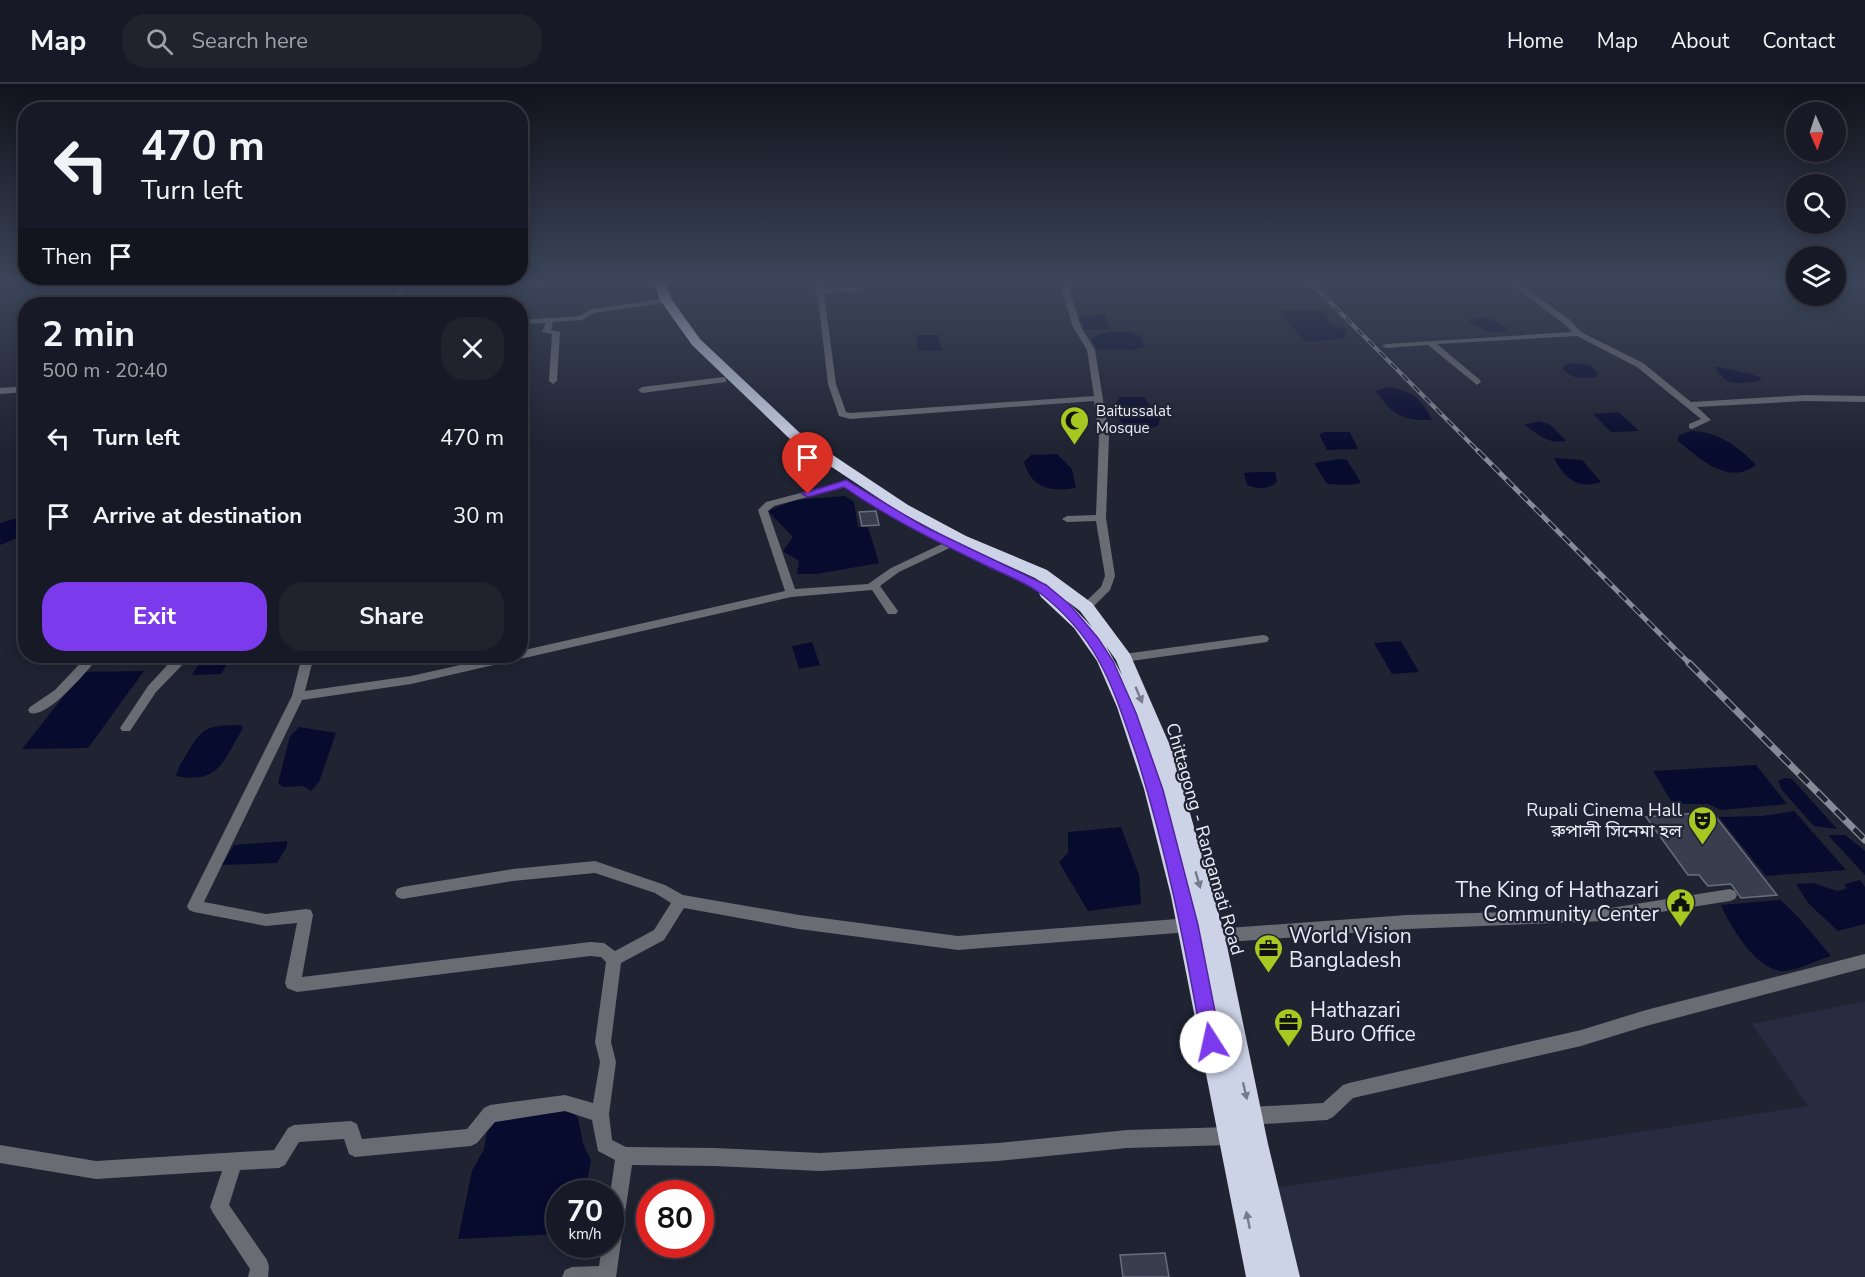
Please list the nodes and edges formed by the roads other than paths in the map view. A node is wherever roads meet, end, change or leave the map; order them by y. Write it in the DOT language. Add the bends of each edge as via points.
graph roads {
  1 [pos="556,340"];
  2 [pos="684,340"];
  3 [pos="694,340"];
  4 [pos="828,340"];
  5 [pos="1085,340"];
  6 [pos="1468,340"];
  7 [pos="1591,340"];
  8 [pos="1430,342"];
  9 [pos="1386,346"];
  10 [pos="723,380"];
  11 [pos="553,381"];
  12 [pos="1477,382"];
  13 [pos="18,390"];
  14 [pos="642,390"];
  15 [pos="0,391"];
  16 [pos="1097,398"];
  17 [pos="1865,399"];
  18 [pos="1689,405"];
  19 [pos="1692,426"];
  20 [pos="846,484"];
  21 [pos="1101,518"];
  22 [pos="1067,519"];
  23 [pos="950,544"];
  24 [pos="875,586"];
  25 [pos="792,593"];
  26 [pos="1086,607"];
  27 [pos="892,611"];
  28 [pos="1263,639"];
  29 [pos="528,653"];
  30 [pos="1124,658"];
  31 [pos="87,663"];
  32 [pos="176,663"];
  33 [pos="306,663"];
  34 [pos="485,663"];
  35 [pos="298,696"];
  36 [pos="34,710"];
  37 [pos="126,728"];
  38 [pos="402,893"];
  39 [pos="1730,895"];
  40 [pos="680,901"];
  41 [pos="1190,925"];
  42 [pos="1214,936"];
  43 [pos="614,958"];
  44 [pos="1865,961"];
  45 [pos="600,1114"];
  46 [pos="1251,1116"];
  47 [pos="1230,1136"];
  48 [pos="0,1154"];
  49 [pos="624,1156"];
  50 [pos="234,1162"];
  51 [pos="258,1277"];
  52 [pos="572,1277"];
  53 [pos="1260,1277"];
  54 [pos="1286,1277"];
  1 -- 11 [label="street"];
  2 -- 10 [label="highway, Chittagong - Rangamati Road"];
  3 -- 26 [label="highway, Chittagong - Rangamati Road" via="796,437 903,508 1041,574"];
  4 -- 16 [label="street" via="832,384 842,414 850,416"];
  5 -- 16 [label="street" via="1091,350"];
  6 -- 8 [label="street"];
  7 -- 18 [label="street" via="1640,365"];
  8 -- 9 [label="street"];
  8 -- 12 [label="street"];
  10 -- 14 [label="street"];
  10 -- 20 [label="highway, Chittagong - Rangamati Road" via="780,435"];
  13 -- 15 [label="street"];
  16 -- 21 [label="street" via="1104,437"];
  17 -- 18 [label="street" via="1805,398"];
  18 -- 19 [label="street" via="1707,420"];
  20 -- 23 [label="highway, Chittagong - Rangamati Road" via="878,506"];
  20 -- 25 [label="street" via="770,504 763,510"];
  21 -- 22 [label="street"];
  21 -- 26 [label="street" via="1110,576 1106,588"];
  23 -- 24 [label="street" via="894,570"];
  23 -- 41 [label="highway, Chittagong - Rangamati Road" via="1042,588 1076,619 1106,661 1129,713 1155,790"];
  24 -- 25 [label="street"];
  24 -- 27 [label="street"];
  25 -- 29 [label="street"];
  26 -- 30 [label="highway, Chittagong - Rangamati Road"];
  28 -- 30 [label="street"];
  30 -- 42 [label="highway, Chittagong - Rangamati Road, one-way" via="1162,750"];
  31 -- 36 [label="street" via="59,693"];
  32 -- 37 [label="street" via="148,692"];
  33 -- 35 [label="street"];
  34 -- 35 [label="street" via="411,680"];
  35 -- 43 [label="street" via="194,906 266,920 306,915 293,983 297,985 590,949 604,950"];
  38 -- 40 [label="street" via="513,875 595,867 660,889"];
  39 -- 42 [label="street" via="1604,915 1407,922"];
  40 -- 41 [label="street" via="799,922 958,942"];
  40 -- 43 [label="street" via="659,935"];
  41 -- 47 [label="highway, Chittagong - Rangamati Road"];
  42 -- 46 [label="highway, Chittagong - Rangamati Road, one-way"];
  43 -- 45 [label="street" via="603,1042 608,1062"];
  44 -- 46 [label="street" via="1581,1038 1349,1091 1327,1111"];
  45 -- 49 [label="street" via="603,1145"];
  45 -- 50 [label="street" via="565,1104 490,1114 471,1137 355,1148 351,1130 294,1134 279,1159"];
  46 -- 54 [label="highway, Chittagong - Rangamati Road"];
  47 -- 49 [label="street" via="1127,1139 998,1152 819,1162"];
  53 -- 47 [label="highway, Chittagong - Rangamati Road, one-way"];
  48 -- 50 [label="street" via="96,1170"];
  49 -- 52 [label="street" via="607,1275"];
  50 -- 51 [label="street" via="219,1207 260,1267"];
}
